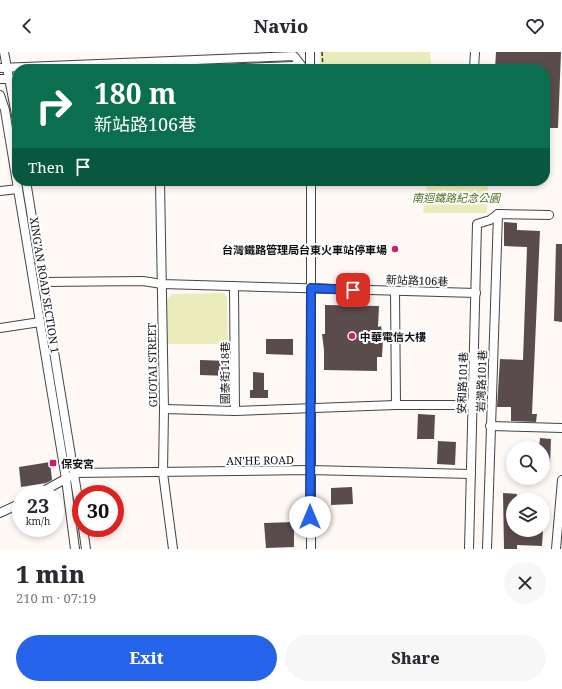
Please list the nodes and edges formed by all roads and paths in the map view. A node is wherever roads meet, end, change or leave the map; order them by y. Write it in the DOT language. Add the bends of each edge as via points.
graph roads {
  1 [pos="4,52"];
  2 [pos="8,52"];
  3 [pos="310,52"];
  4 [pos="322,52"];
  5 [pos="474,52"];
  6 [pos="172,64"];
  7 [pos="300,64"];
  8 [pos="310,64"];
  9 [pos="323,64"];
  10 [pos="474,64"];
  11 [pos="3,68"];
  12 [pos="12,78"];
  13 [pos="0,79"];
  14 [pos="12,79"];
  15 [pos="0,94"];
  16 [pos="12,96"];
  17 [pos="12,109"];
  18 [pos="5,110"];
  19 [pos="12,153"];
  20 [pos="18,186"];
  21 [pos="27,186"];
  22 [pos="160,186"];
  23 [pos="311,186"];
  24 [pos="18,189"];
  25 [pos="0,191"];
  26 [pos="498,214"];
  27 [pos="549,215"];
  28 [pos="44,282"];
  29 [pos="162,284"];
  30 [pos="234,286"];
  31 [pos="311,288"];
  32 [pos="395,291"];
  33 [pos="476,293"];
  34 [pos="40,322"];
  35 [pos="0,328"];
  36 [pos="396,405"];
  37 [pos="473,406"];
  38 [pos="310,408"];
  39 [pos="164,409"];
  40 [pos="235,411"];
  41 [pos="490,426"];
  42 [pos="562,428"];
  43 [pos="310,470"];
  44 [pos="74,473"];
  45 [pos="163,473"];
  46 [pos="471,474"];
  47 [pos="66,479"];
  48 [pos="562,480"];
  49 [pos="55,485"];
  50 [pos="76,485"];
  51 [pos="12,507"];
  52 [pos="0,513"];
  53 [pos="84,537"];
  54 [pos="75,549"];
  55 [pos="86,549"];
  56 [pos="173,549"];
  57 [pos="311,549"];
  58 [pos="469,549"];
  59 [pos="487,549"];
  60 [pos="556,549"];
  1 -- 11 [label="street"];
  2 -- 11 [label="street"];
  3 -- 8 [label="street"];
  4 -- 9 [label="path"];
  5 -- 10 [label="street"];
  6 -- 7 [label="street" via="294,56"];
  11 -- 12 [label="street"];
  13 -- 14 [label="street"];
  15 -- 16 [label="street"];
  15 -- 18 [label="street, XING’AN ROAD SECTION 1"];
  17 -- 18 [label="street"];
  18 -- 19 [label="street, XING’AN ROAD SECTION 1"];
  20 -- 24 [label="street, XING’AN ROAD SECTION 1"];
  21 -- 28 [label="street, XING’AN ROAD SECTION 1"];
  22 -- 29 [label="street, GUOTAI STREET"];
  23 -- 31 [label="street"];
  24 -- 25 [label="street"];
  24 -- 34 [label="street, XING’AN ROAD SECTION 1"];
  26 -- 27 [label="street"];
  26 -- 33 [label="street, 安和路101巷" via="477,224"];
  26 -- 41 [label="street, 岩灣路101巷"];
  28 -- 29 [label="street, 新站路106巷" via="144,281"];
  28 -- 44 [label="street, XING’AN ROAD SECTION 1"];
  29 -- 30 [label="street, 新站路106巷"];
  29 -- 39 [label="street, GUOTAI STREET"];
  30 -- 31 [label="street, 新站路106巷"];
  30 -- 40 [label="street, 國泰街118巷"];
  31 -- 32 [label="street, 新站路106巷"];
  31 -- 38 [label="street"];
  32 -- 33 [label="street, 新站路106巷"];
  32 -- 36 [label="street"];
  33 -- 37 [label="street, 安和路101巷"];
  34 -- 35 [label="street"];
  34 -- 47 [label="street, XING’AN ROAD SECTION 1"];
  36 -- 37 [label="street"];
  36 -- 38 [label="street"];
  37 -- 46 [label="street, 安和路101巷"];
  38 -- 40 [label="street"];
  38 -- 43 [label="street"];
  39 -- 40 [label="street, 國泰街118巷"];
  39 -- 45 [label="street, GUOTAI STREET"];
  41 -- 42 [label="street"];
  41 -- 59 [label="street, 岩灣路101巷"];
  43 -- 45 [label="street, AN'HE ROAD"];
  43 -- 46 [label="street, AN'HE ROAD"];
  43 -- 57 [label="street"];
  44 -- 45 [label="street, AN'HE ROAD"];
  44 -- 47 [label="street"];
  44 -- 50 [label="street, XING’AN ROAD SECTION 1"];
  45 -- 56 [label="street, GUOTAI STREET"];
  46 -- 58 [label="street, 安和路101巷"];
  47 -- 49 [label="street"];
  47 -- 54 [label="street, XING’AN ROAD SECTION 1"];
  48 -- 60 [label="street"];
  51 -- 52 [label="street"];
  53 -- 55 [label="street"];
}
